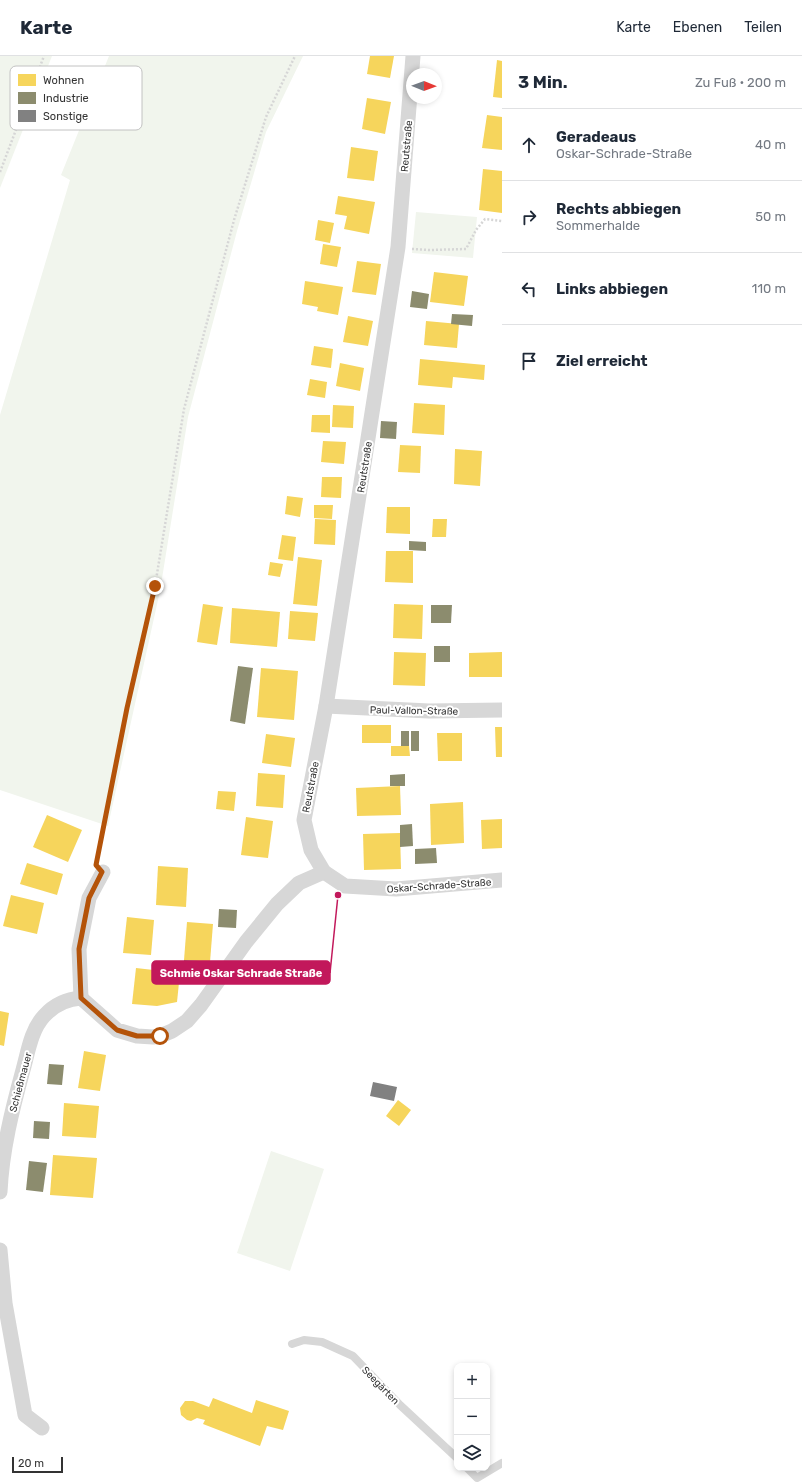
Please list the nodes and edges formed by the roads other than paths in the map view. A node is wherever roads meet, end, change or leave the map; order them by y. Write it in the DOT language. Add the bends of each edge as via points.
graph roads {
  1 [pos="413,56"];
  2 [pos="326,706"];
  3 [pos="502,710"];
  4 [pos="102,872"];
  5 [pos="324,872"];
  6 [pos="502,880"];
  7 [pos="81,998"];
  8 [pos="0,1192"];
  9 [pos="0,1250"];
  10 [pos="292,1344"];
  11 [pos="42,1428"];
  12 [pos="454,1455"];
  13 [pos="502,1463"];
  14 [pos="469,1471"];
  15 [pos="474,1481"];
  1 -- 2 [label="street, Reutstraße" via="398,247"];
  2 -- 3 [label="street, Paul-Vallon-Straße" via="429,711"];
  2 -- 5 [label="street, Reutstraße" via="304,820 311,850"];
  4 -- 7 [label="street" via="89,898 79,949"];
  5 -- 6 [label="street, Oskar-Schrade-Straße" via="345,886 396,889"];
  5 -- 7 [label="street" via="299,883 277,904 188,1021 172,1031 153,1037 137,1036 117,1030"];
  7 -- 8 [label="street, Schießmauer" via="62,1002 53,1008 43,1017 32,1035 9,1122 1,1168"];
  9 -- 11 [label="street" via="5,1303 25,1415"];
  10 -- 12 [label="lane, Seegärten" via="304,1340 322,1342 353,1356 400,1405"];
  13 -- 15 [label="lane"];
  14 -- 15 [label="lane"];
}
